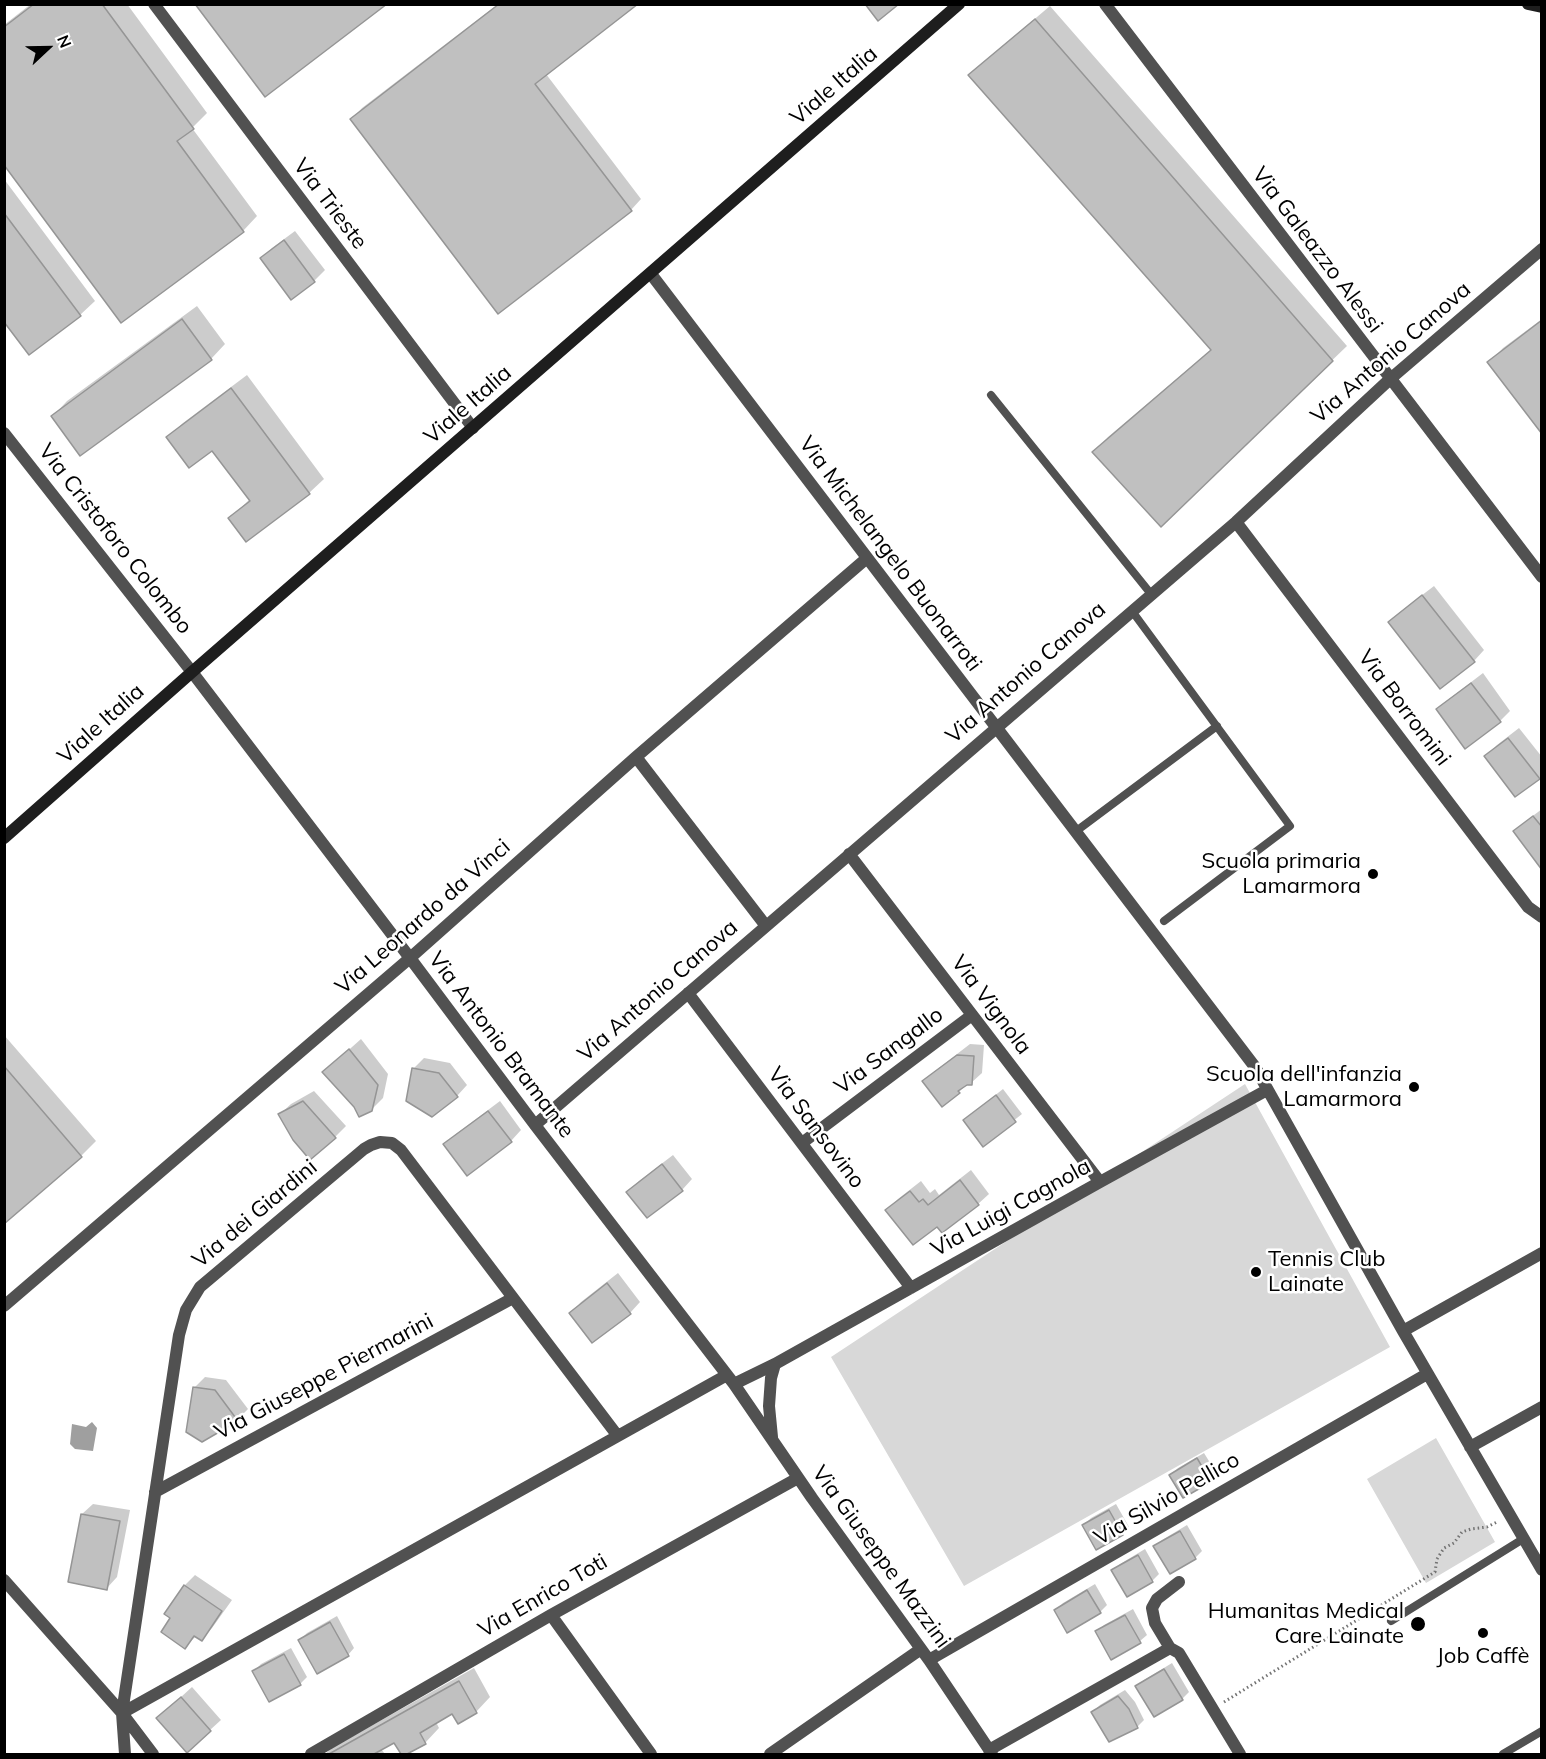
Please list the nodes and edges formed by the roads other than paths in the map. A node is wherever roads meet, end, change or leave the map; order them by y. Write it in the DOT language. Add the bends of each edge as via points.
graph roads {
  1 [pos="154,4"];
  2 [pos="959,4"];
  3 [pos="1105,4"];
  4 [pos="1528,4"];
  5 [pos="1542,7"];
  6 [pos="1542,249"];
  7 [pos="651,274"];
  8 [pos="1389,380"];
  9 [pos="991,395"];
  10 [pos="473,428"];
  11 [pos="4,433"];
  12 [pos="1236,522"];
  13 [pos="867,558"];
  14 [pos="1542,578"];
  15 [pos="1151,594"];
  16 [pos="1132,611"];
  17 [pos="192,672"];
  18 [pos="1217,726"];
  19 [pos="996,728"];
  20 [pos="636,757"];
  21 [pos="1075,832"];
  22 [pos="4,838"];
  23 [pos="849,854"];
  24 [pos="1542,917"];
  25 [pos="1164,921"];
  26 [pos="766,926"];
  27 [pos="410,958"];
  28 [pos="688,993"];
  29 [pos="972,1015"];
  30 [pos="1267,1090"];
  31 [pos="535,1125"];
  32 [pos="802,1143"];
  33 [pos="1100,1182"];
  34 [pos="1542,1253"];
  35 [pos="911,1288"];
  36 [pos="513,1298"];
  37 [pos="4,1306"];
  38 [pos="1403,1331"];
  39 [pos="776,1364"];
  40 [pos="1427,1374"];
  41 [pos="731,1380"];
  42 [pos="1542,1407"];
  43 [pos="617,1436"];
  44 [pos="772,1439"];
  45 [pos="1470,1447"];
  46 [pos="798,1478"];
  47 [pos="155,1492"];
  48 [pos="1523,1539"];
  49 [pos="1542,1570"];
  50 [pos="4,1580"];
  51 [pos="1179,1582"];
  52 [pos="551,1615"];
  53 [pos="1391,1621"];
  54 [pos="1170,1648"];
  55 [pos="921,1649"];
  56 [pos="929,1660"];
  57 [pos="122,1713"];
  58 [pos="1542,1731"];
  59 [pos="990,1752"];
  60 [pos="125,1755"];
  61 [pos="153,1755"];
  62 [pos="311,1755"];
  63 [pos="651,1755"];
  64 [pos="770,1755"];
  65 [pos="1240,1755"];
  66 [pos="1503,1755"];
  1 -- 10 [label="street, Via Trieste"];
  2 -- 7 [label="street, Viale Italia"];
  3 -- 8 [label="street, Via Galeazzo Alessi"];
  4 -- 5 [label="street"];
  6 -- 8 [label="street, Via Antonio Canova"];
  7 -- 10 [label="street, Viale Italia"];
  7 -- 13 [label="street, Via Michelangelo Buonarroti"];
  8 -- 12 [label="street, Via Antonio Canova"];
  8 -- 14 [label="street, Via Galeazzo Alessi"];
  9 -- 15 [label="lane"];
  10 -- 17 [label="street, Viale Italia"];
  11 -- 17 [label="street, Via Cristoforo Colombo"];
  12 -- 15 [label="street, Via Antonio Canova"];
  12 -- 24 [label="street, Via Borromini" via="1528,906"];
  13 -- 19 [label="street, Via Michelangelo Buonarroti"];
  13 -- 20 [label="street, Via Leonardo da Vinci"];
  15 -- 16 [label="street, Via Antonio Canova"];
  16 -- 18 [label="lane"];
  16 -- 19 [label="street, Via Antonio Canova"];
  17 -- 22 [label="street, Viale Italia"];
  17 -- 27 [label="street, Via Antonio Bramante"];
  18 -- 21 [label="lane"];
  18 -- 25 [label="lane" via="1290,826"];
  19 -- 21 [label="street, Via Michelangelo Buonarroti"];
  19 -- 23 [label="street, Via Antonio Canova"];
  20 -- 26 [label="street"];
  20 -- 27 [label="street, Via Leonardo da Vinci"];
  21 -- 30 [label="street, Via Michelangelo Buonarroti" via="1255,1067"];
  23 -- 26 [label="street, Via Antonio Canova"];
  23 -- 29 [label="street, Via Vignola"];
  26 -- 28 [label="street, Via Antonio Canova"];
  27 -- 31 [label="street, Via Antonio Bramante"];
  27 -- 37 [label="street, Via Leonardo da Vinci"];
  28 -- 31 [label="street, Via Antonio Canova"];
  28 -- 32 [label="street, Via Sansovino"];
  29 -- 32 [label="street, Via Sangallo"];
  29 -- 33 [label="street, Via Vignola"];
  30 -- 33 [label="street, Via Luigi Cagnola"];
  30 -- 38 [label="street, Via Michelangelo Buonarroti"];
  31 -- 41 [label="street, Via Antonio Bramante"];
  32 -- 35 [label="street, Via Sansovino"];
  33 -- 35 [label="street, Via Luigi Cagnola"];
  34 -- 38 [label="street"];
  35 -- 39 [label="street, Via Luigi Cagnola"];
  36 -- 43 [label="street, Via dei Giardini"];
  36 -- 47 [label="street, Via Giuseppe Piermarini"];
  36 -- 47 [label="street, Via dei Giardini" via="401,1150 392,1143 371,1145 200,1287 186,1310 178,1335"];
  38 -- 40 [label="street, Via Michelangelo Buonarroti"];
  39 -- 41 [label="street, Via Luigi Cagnola"];
  39 -- 44 [label="street" via="769,1406"];
  40 -- 45 [label="street, Via Michelangelo Buonarroti"];
  40 -- 56 [label="street, Via Silvio Pellico"];
  41 -- 43 [label="street, Via Luigi Cagnola"];
  41 -- 44 [label="street, Via Giuseppe Mazzini"];
  42 -- 45 [label="street"];
  43 -- 57 [label="street, Via Luigi Cagnola"];
  44 -- 46 [label="street, Via Giuseppe Mazzini"];
  45 -- 48 [label="street, Via Michelangelo Buonarroti"];
  46 -- 52 [label="street, Via Enrico Toti"];
  46 -- 55 [label="street, Via Giuseppe Mazzini"];
  47 -- 57 [label="street, Via dei Giardini"];
  48 -- 49 [label="street, Via Michelangelo Buonarroti"];
  48 -- 53 [label="lane"];
  50 -- 57 [label="street"];
  51 -- 54 [label="street" via="1157,1599 1152,1608 1155,1623"];
  52 -- 62 [label="street, Via Enrico Toti"];
  52 -- 63 [label="street"];
  54 -- 59 [label="street"];
  54 -- 65 [label="street" via="1179,1653"];
  55 -- 56 [label="street, Via Giuseppe Mazzini"];
  55 -- 64 [label="street"];
  56 -- 59 [label="street, Via Giuseppe Mazzini"];
  57 -- 60 [label="street, Via dei Giardini"];
  57 -- 61 [label="street"];
  58 -- 66 [label="lane"];
}
